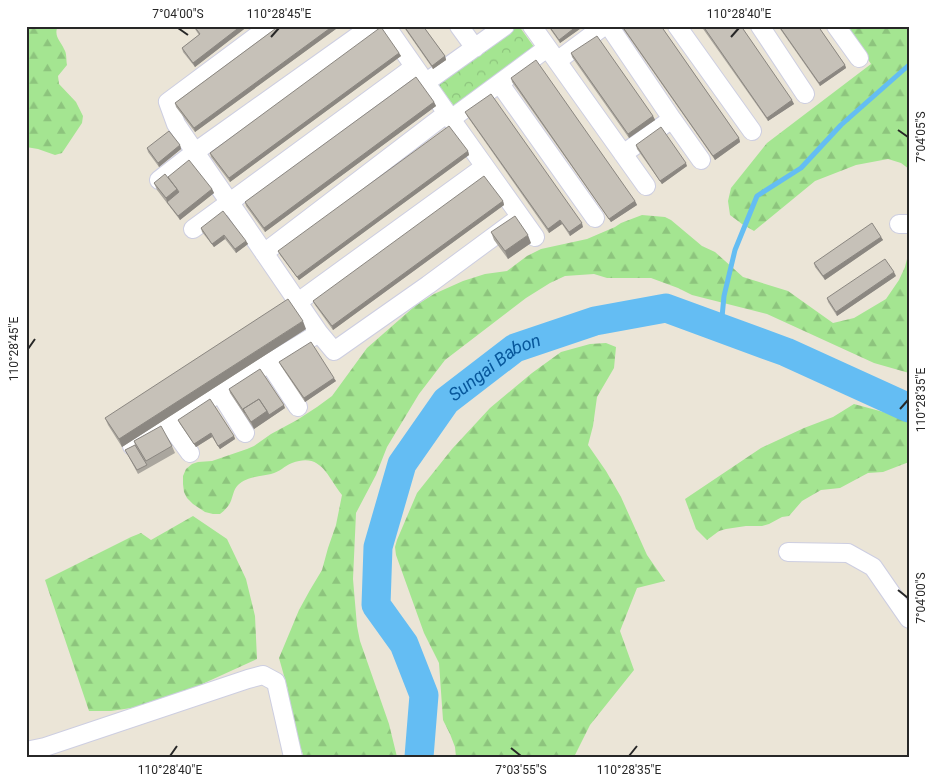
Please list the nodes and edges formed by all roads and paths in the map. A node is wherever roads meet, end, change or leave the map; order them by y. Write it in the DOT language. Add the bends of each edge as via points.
graph roads {
  1 [pos="270,26"];
  2 [pos="372,26"];
  3 [pos="386,26"];
  4 [pos="459,26"];
  5 [pos="505,26"];
  6 [pos="532,26"];
  7 [pos="604,26"];
  8 [pos="609,26"];
  9 [pos="677,26"];
  10 [pos="760,26"];
  11 [pos="836,26"];
  12 [pos="475,48"];
  13 [pos="552,55"];
  14 [pos="859,58"];
  15 [pos="414,66"];
  16 [pos="425,83"];
  17 [pos="500,84"];
  18 [pos="805,94"];
  19 [pos="449,116"];
  20 [pos="672,119"];
  21 [pos="752,131"];
  22 [pos="195,152"];
  23 [pos="623,154"];
  24 [pos="701,160"];
  25 [pos="484,167"];
  26 [pos="159,180"];
  27 [pos="646,186"];
  28 [pos="229,202"];
  29 [pos="520,217"];
  30 [pos="595,218"];
  31 [pos="194,229"];
  32 [pos="535,237"];
  33 [pos="264,253"];
  34 [pos="298,302"];
  35 [pos="319,333"];
  36 [pos="269,364"];
  37 [pos="220,393"];
  38 [pos="298,407"];
  39 [pos="169,424"];
  40 [pos="245,433"];
  41 [pos="132,446"];
  42 [pos="190,453"];
  43 [pos="788,552"];
  44 [pos="909,619"];
  45 [pos="26,751"];
  46 [pos="293,757"];
  1 -- 22 [label="street" via="168,102 176,124"];
  2 -- 22 [label="street"];
  3 -- 15 [label="street"];
  4 -- 12 [label="street"];
  5 -- 12 [label="street"];
  6 -- 13 [label="street"];
  7 -- 13 [label="street"];
  8 -- 20 [label="street"];
  9 -- 21 [label="street"];
  10 -- 18 [label="street"];
  11 -- 14 [label="street"];
  12 -- 16 [label="street"];
  13 -- 17 [label="street"];
  13 -- 23 [label="street"];
  15 -- 16 [label="street"];
  15 -- 28 [label="street"];
  16 -- 19 [label="street"];
  17 -- 19 [label="street"];
  17 -- 30 [label="street"];
  19 -- 25 [label="street"];
  19 -- 33 [label="street"];
  20 -- 23 [label="street"];
  20 -- 24 [label="street"];
  22 -- 26 [label="street"];
  22 -- 28 [label="street"];
  23 -- 27 [label="street"];
  25 -- 29 [label="street"];
  25 -- 34 [label="street"];
  28 -- 31 [label="street"];
  28 -- 33 [label="street"];
  29 -- 32 [label="street"];
  29 -- 35 [label="street" via="334,351"];
  33 -- 34 [label="street"];
  34 -- 35 [label="street"];
  35 -- 36 [label="street"];
  36 -- 37 [label="street"];
  36 -- 38 [label="street"];
  37 -- 39 [label="street"];
  37 -- 40 [label="street"];
  39 -- 41 [label="street"];
  39 -- 42 [label="street"];
  43 -- 44 [label="street" via="848,553 873,567"];
  45 -- 46 [label="street" via="263,675 276,682"];
}
